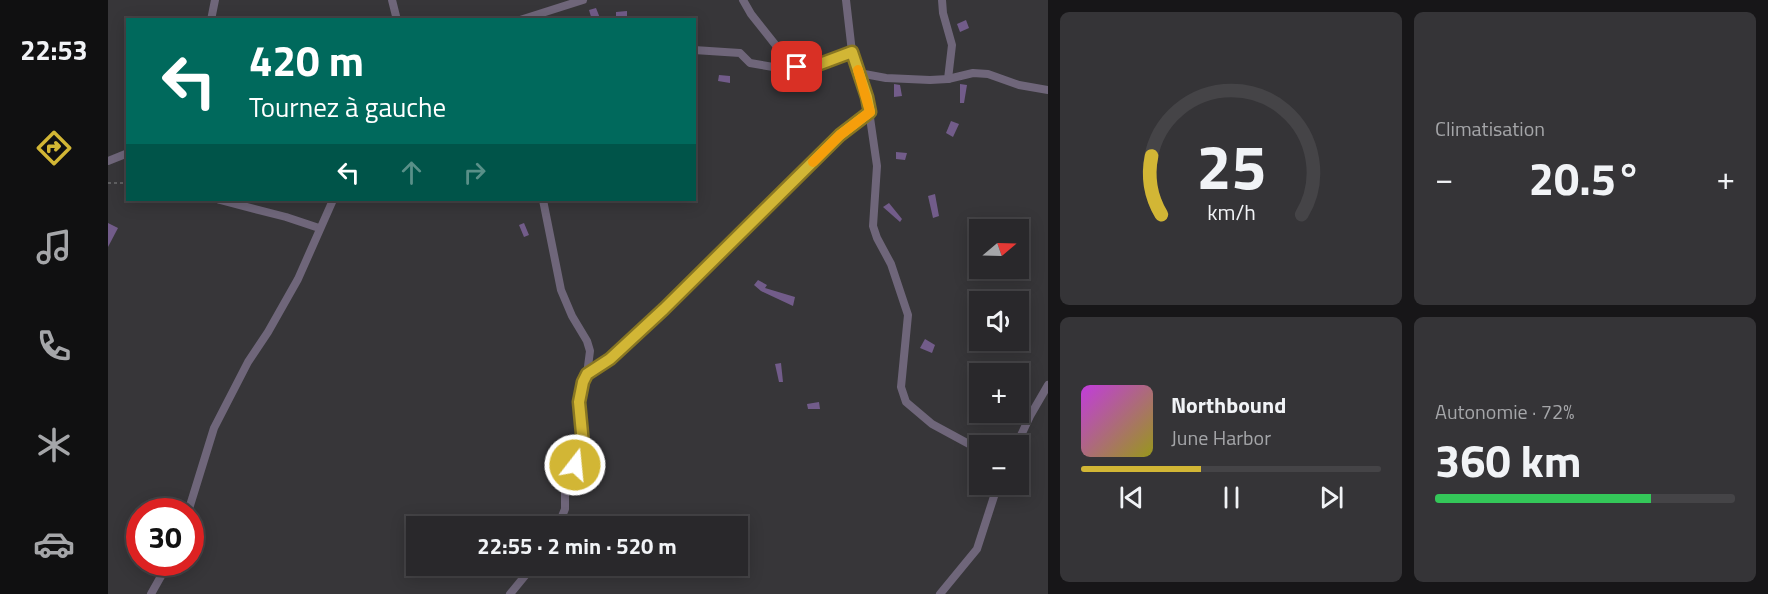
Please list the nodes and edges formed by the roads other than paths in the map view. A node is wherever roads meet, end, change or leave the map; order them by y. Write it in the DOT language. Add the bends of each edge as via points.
graph roads {
  1 [pos="215,0"];
  2 [pos="392,0"];
  3 [pos="583,0"];
  4 [pos="743,0"];
  5 [pos="846,0"];
  6 [pos="942,0"];
  7 [pos="211,18"];
  8 [pos="396,18"];
  9 [pos="528,18"];
  10 [pos="696,50"];
  11 [pos="852,52"];
  12 [pos="793,67"];
  13 [pos="860,73"];
  14 [pos="948,79"];
  15 [pos="1048,90"];
  16 [pos="870,112"];
  17 [pos="126,154"];
  18 [pos="108,161"];
  19 [pos="224,201"];
  20 [pos="332,201"];
  21 [pos="543,201"];
  22 [pos="319,228"];
  23 [pos="587,374"];
  24 [pos="1048,385"];
  25 [pos="1021,435"];
  26 [pos="969,444"];
  27 [pos="994,495"];
  28 [pos="192,498"];
  29 [pos="562,516"];
  30 [pos="161,576"];
  31 [pos="524,576"];
  32 [pos="151,594"];
  33 [pos="510,594"];
  34 [pos="940,594"];
  1 -- 7 [label="street"];
  2 -- 8 [label="street"];
  3 -- 9 [label="street"];
  4 -- 12 [label="street"];
  5 -- 11 [label="street"];
  6 -- 14 [label="street" via="952,45"];
  10 -- 12 [label="street" via="740,53 750,63"];
  11 -- 12 [label="street" via="820,64"];
  11 -- 13 [label="street"];
  13 -- 14 [label="street" via="886,78"];
  13 -- 16 [label="street"];
  14 -- 15 [label="street" via="988,74"];
  16 -- 23 [label="street" via="840,135 610,359"];
  16 -- 26 [label="street" via="877,166 873,226 908,315 901,387 906,402 932,424"];
  17 -- 18 [label="street"];
  19 -- 22 [label="street"];
  20 -- 22 [label="street"];
  21 -- 23 [label="street" via="561,290 590,351"];
  22 -- 28 [label="street" via="298,279 214,428"];
  23 -- 29 [label="street" via="579,402 583,444 565,480"];
  24 -- 25 [label="street"];
  27 -- 34 [label="street" via="976,549"];
  30 -- 32 [label="street"];
  31 -- 33 [label="street"];
}
